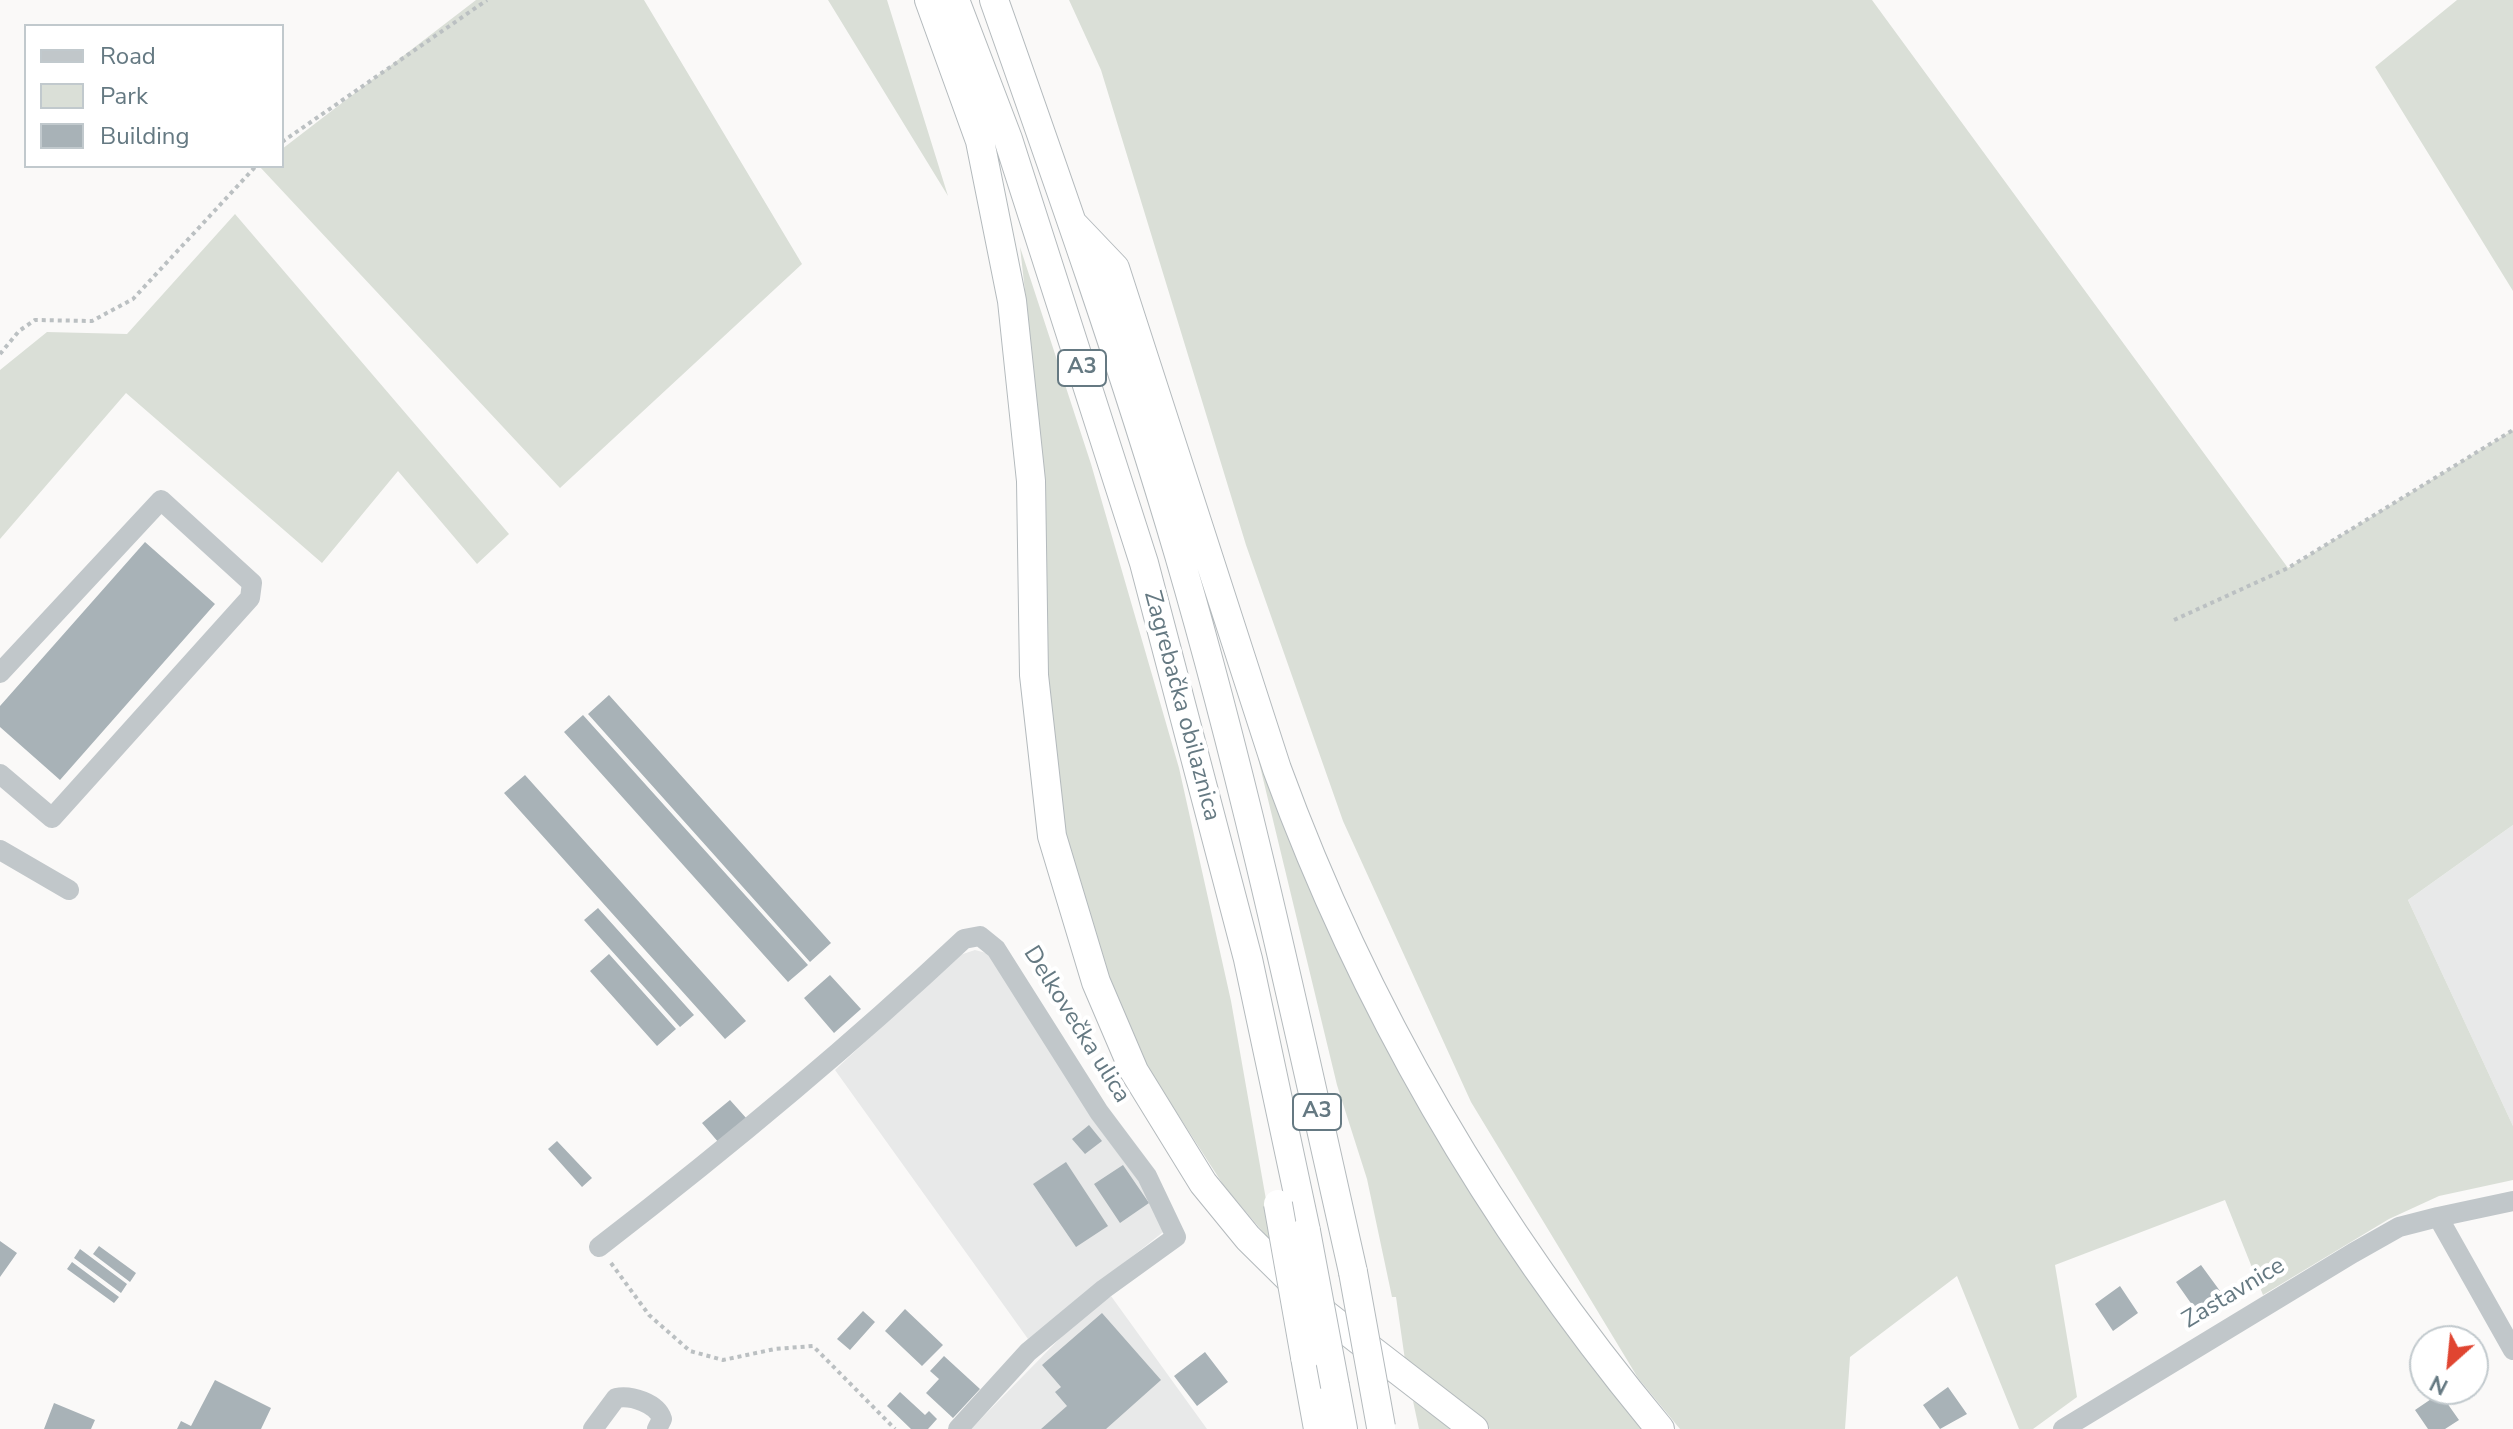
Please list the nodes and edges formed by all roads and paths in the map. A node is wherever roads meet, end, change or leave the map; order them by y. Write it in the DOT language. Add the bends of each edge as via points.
graph roads {
  1 [pos="487,0"];
  2 [pos="929,0"];
  3 [pos="955,0"];
  4 [pos="994,0"];
  5 [pos="284,141"];
  6 [pos="254,168"];
  7 [pos="1074,225"];
  8 [pos="0,354"];
  9 [pos="2513,430"];
  10 [pos="2174,620"];
  11 [pos="0,673"];
  12 [pos="0,774"];
  13 [pos="0,850"];
  14 [pos="69,890"];
  15 [pos="1288,1146"];
  16 [pos="2513,1201"];
  17 [pos="2438,1217"];
  18 [pos="599,1247"];
  19 [pos="2513,1350"];
  20 [pos="1382,1428"];
  21 [pos="593,1429"];
  22 [pos="657,1429"];
  23 [pos="895,1429"];
  24 [pos="958,1429"];
  25 [pos="1318,1429"];
  26 [pos="1343,1429"];
  27 [pos="1474,1429"];
  28 [pos="1660,1429"];
  29 [pos="2063,1429"];
  1 -- 5 [label="path"];
  2 -- 27 [label="highway" via="980,141 1012,301 1031,481 1034,675 1052,836 1096,982 1134,1071 1203,1183 1248,1238 1325,1314"];
  3 -- 15 [label="highway, Zagrebačka obilaznica / A3" via="1008,139 1144,563 1248,959"];
  4 -- 7 [label="highway, Zagrebačka obilaznica / A3"];
  6 -- 8 [label="path" via="133,299 92,321 35,320"];
  7 -- 20 [label="highway, Zagrebačka obilaznica / A3, bridge" via="1203,641 1259,857 1353,1272"];
  7 -- 28 [label="highway" via="1115,268 1282,783 1307,851 1385,1016 1433,1105 1532,1264"];
  9 -- 10 [label="path" via="2288,568"];
  11 -- 12 [label="street" via="161,500 252,583 250,598 52,818"];
  13 -- 14 [label="street"];
  15 -- 25 [label="highway, bridge" via="1278,1204"];
  15 -- 26 [label="highway, Zagrebačka obilaznica / A3, bridge"];
  16 -- 17 [label="street, Zastavnice"];
  17 -- 19 [label="street"];
  17 -- 29 [label="street, Zastavnice" via="2399,1227 2353,1253"];
  18 -- 23 [label="path" via="649,1315 690,1351 723,1360 813,1346"];
  18 -- 24 [label="street, Delkovečka ulica" via="869,1029 964,939 980,936 996,949 1099,1112 1147,1176 1176,1237 1028,1352"];
  21 -- 22 [label="street" via="616,1398 626,1396 655,1407 662,1419"];
}
